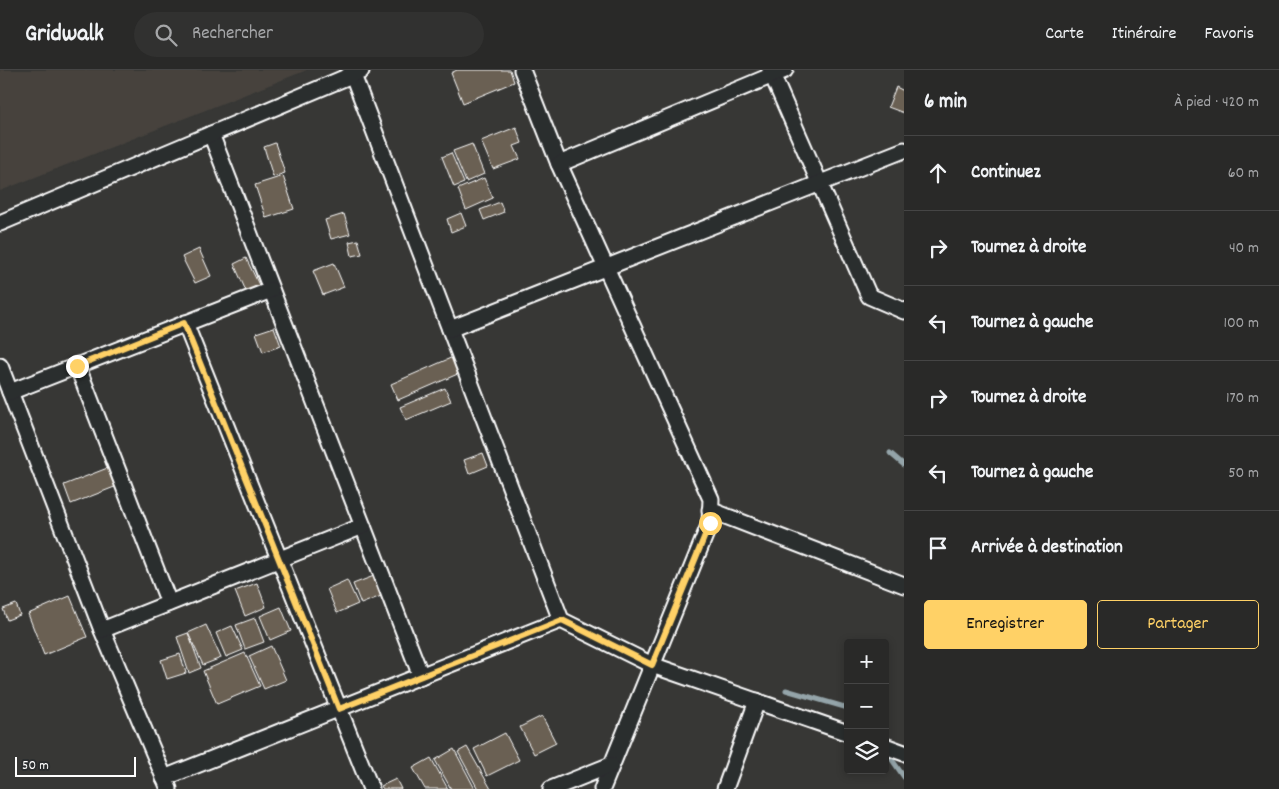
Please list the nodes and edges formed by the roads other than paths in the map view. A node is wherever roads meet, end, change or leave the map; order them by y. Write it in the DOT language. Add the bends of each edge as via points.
graph roads {
  1 [pos="522,70"];
  2 [pos="356,71"];
  3 [pos="776,72"];
  4 [pos="211,134"];
  5 [pos="904,150"];
  6 [pos="559,164"];
  7 [pos="820,183"];
  8 [pos="0,223"];
  9 [pos="606,268"];
  10 [pos="271,290"];
  11 [pos="904,311"];
  12 [pos="184,323"];
  13 [pos="450,329"];
  14 [pos="0,366"];
  15 [pos="77,366"];
  16 [pos="10,392"];
  17 [pos="710,510"];
  18 [pos="363,526"];
  19 [pos="279,559"];
  20 [pos="904,586"];
  21 [pos="170,603"];
  22 [pos="562,620"];
  23 [pos="102,630"];
  24 [pos="652,665"];
  25 [pos="421,676"];
  26 [pos="757,701"];
  27 [pos="339,709"];
  28 [pos="844,732"];
  29 [pos="889,747"];
  30 [pos="904,753"];
  31 [pos="611,765"];
  32 [pos="166,784"];
  33 [pos="371,789"];
  34 [pos="551,789"];
  35 [pos="602,789"];
  36 [pos="725,789"];
  1 -- 6 [label="street"];
  2 -- 4 [label="street"];
  2 -- 13 [label="street"];
  3 -- 6 [label="street"];
  3 -- 7 [label="street"];
  4 -- 8 [label="street"];
  4 -- 10 [label="street"];
  5 -- 7 [label="street"];
  6 -- 9 [label="street"];
  7 -- 9 [label="street"];
  7 -- 11 [label="street" via="869,296"];
  9 -- 13 [label="street"];
  9 -- 17 [label="street" via="710,499"];
  10 -- 12 [label="street"];
  10 -- 18 [label="street"];
  12 -- 15 [label="street"];
  12 -- 19 [label="street"];
  13 -- 22 [label="street"];
  14 -- 16 [label="street"];
  15 -- 16 [label="street"];
  15 -- 21 [label="street"];
  16 -- 23 [label="street"];
  17 -- 20 [label="street"];
  17 -- 24 [label="street" via="710,523"];
  18 -- 19 [label="street"];
  18 -- 25 [label="street"];
  19 -- 21 [label="street"];
  19 -- 27 [label="street"];
  21 -- 23 [label="street"];
  22 -- 24 [label="street"];
  22 -- 25 [label="street"];
  23 -- 32 [label="street"];
  24 -- 26 [label="street"];
  24 -- 31 [label="street"];
  25 -- 27 [label="street"];
  26 -- 28 [label="street"];
  26 -- 36 [label="street"];
  27 -- 32 [label="street"];
  27 -- 33 [label="street"];
  29 -- 30 [label="street"];
  31 -- 34 [label="street"];
  31 -- 35 [label="street"];
}
